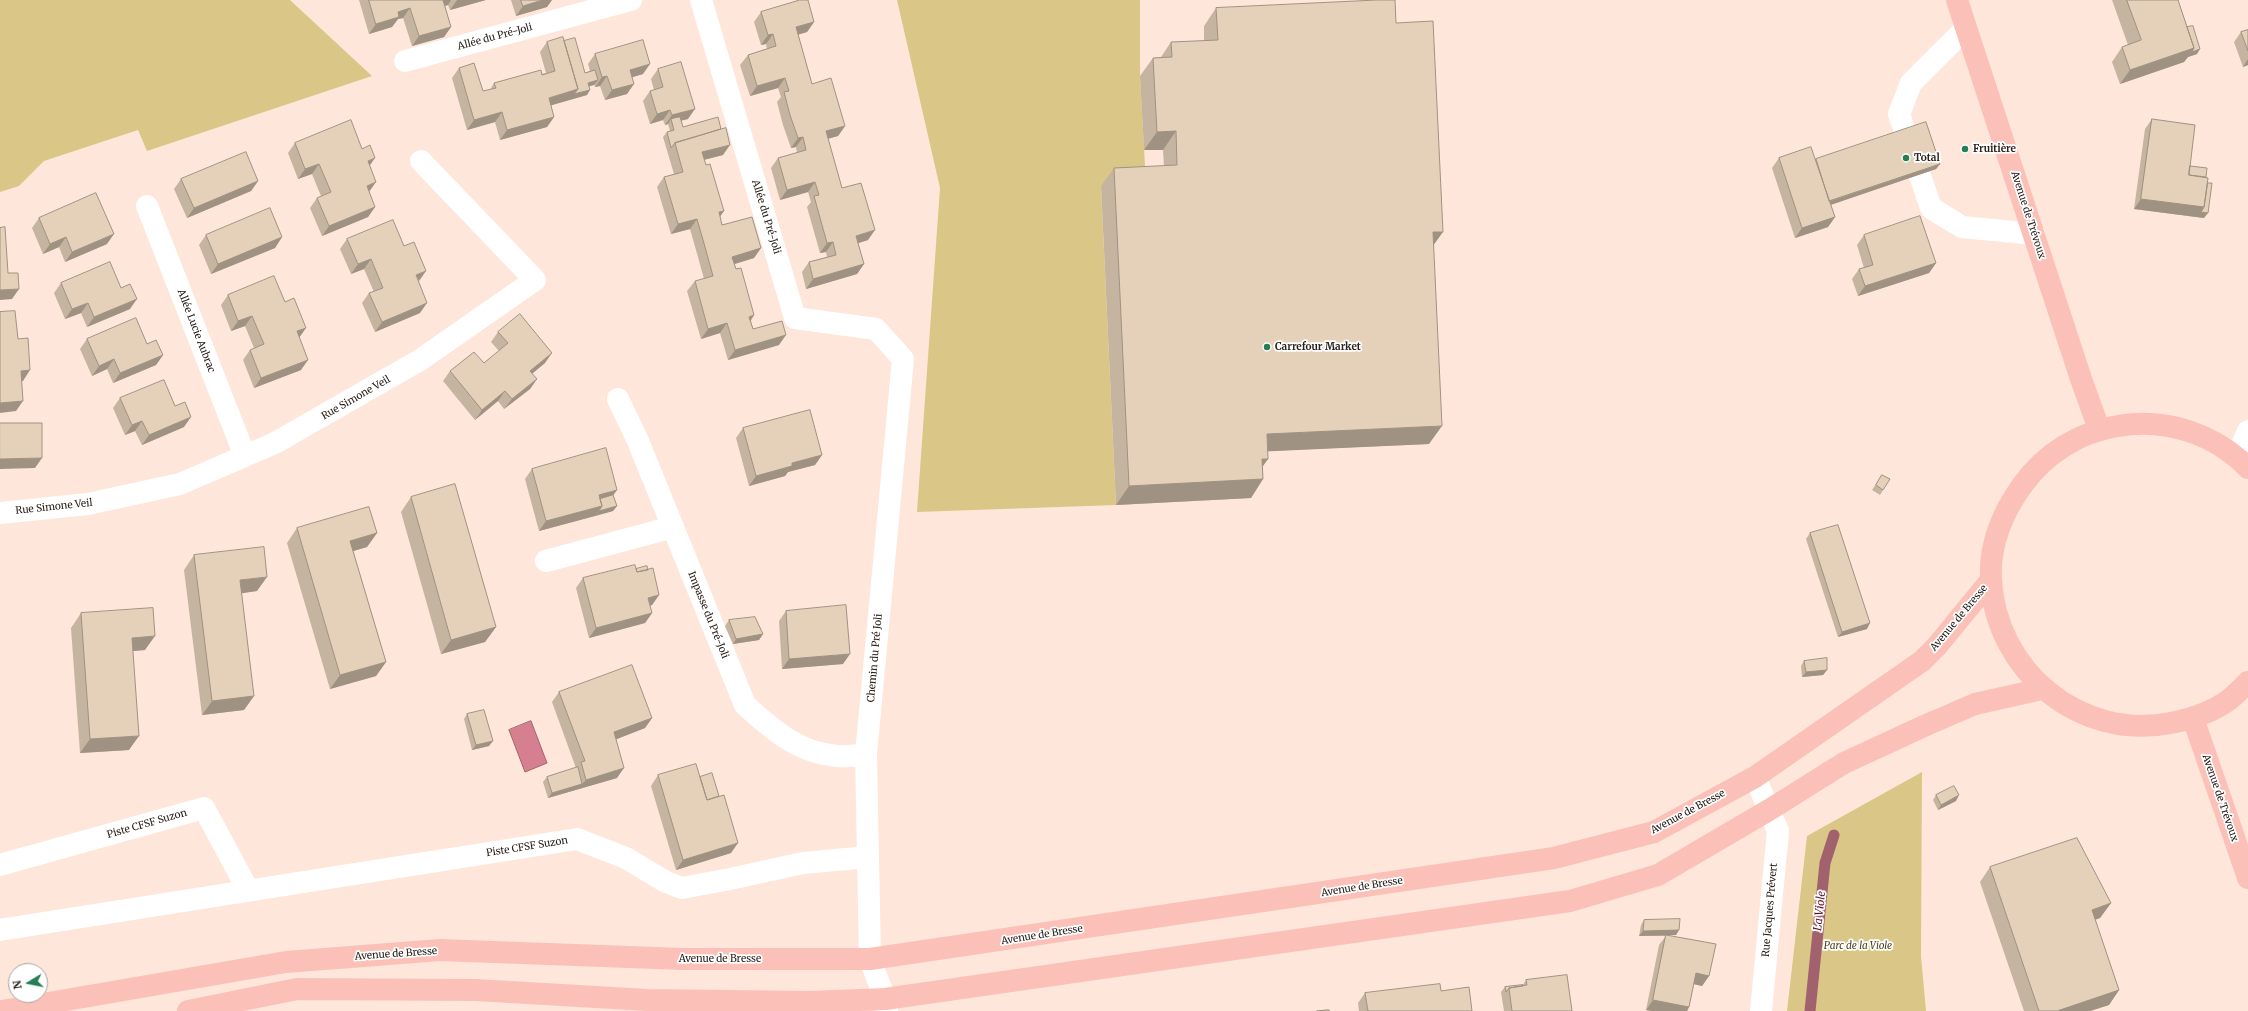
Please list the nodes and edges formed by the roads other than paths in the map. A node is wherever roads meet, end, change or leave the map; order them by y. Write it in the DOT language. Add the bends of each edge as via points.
graph roads {
  1 [pos="632,0"];
  2 [pos="701,0"];
  3 [pos="1958,0"];
  4 [pos="1966,28"];
  5 [pos="405,61"];
  6 [pos="421,161"];
  7 [pos="147,206"];
  8 [pos="2034,234"];
  9 [pos="903,359"];
  10 [pos="618,399"];
  11 [pos="2099,429"];
  12 [pos="2248,431"];
  13 [pos="245,456"];
  14 [pos="2242,462"];
  15 [pos="0,513"];
  16 [pos="673,527"];
  17 [pos="546,561"];
  18 [pos="1991,580"];
  19 [pos="2248,682"];
  20 [pos="2042,689"];
  21 [pos="2193,718"];
  22 [pos="866,754"];
  23 [pos="1755,776"];
  24 [pos="1769,810"];
  25 [pos="868,857"];
  26 [pos="0,865"];
  27 [pos="2248,878"];
  28 [pos="248,890"];
  29 [pos="0,930"];
  30 [pos="870,959"];
  31 [pos="886,1005"];
  32 [pos="2,1011"];
  33 [pos="188,1011"];
  34 [pos="1761,1011"];
  1 -- 5 [label="street, Allée du Pré-Joli"];
  2 -- 9 [label="street, Allée du Pré-Joli" via="795,318 876,329"];
  3 -- 4 [label="main road, Avenue de Trévoux"];
  4 -- 8 [label="main road, Avenue de Trévoux"];
  4 -- 8 [label="street" via="1911,83 1899,114 1931,208 1962,227"];
  6 -- 13 [label="street, Rue Simone Veil" via="535,280 414,364 275,443"];
  7 -- 13 [label="street, Allée Lucie Aubrac"];
  8 -- 11 [label="main road, Avenue de Trévoux"];
  9 -- 22 [label="street, Chemin du Pré Joli"];
  10 -- 16 [label="street, Impasse du Pré-Joli"];
  11 -- 14 [label="main road" via="2135,423 2171,426 2206,436"];
  11 -- 18 [label="main road" via="2062,446 2031,472 2008,506 1995,542"];
  12 -- 14 [label="street"];
  13 -- 15 [label="street, Rue Simone Veil" via="180,484 88,504"];
  16 -- 17 [label="street"];
  16 -- 22 [label="street, Impasse du Pré-Joli" via="745,705 778,735 804,748 838,756"];
  18 -- 20 [label="main road" via="2001,627 2016,657"];
  18 -- 23 [label="main road, Avenue de Bresse" via="1938,646 1922,661"];
  19 -- 21 [label="main road" via="2229,700"];
  20 -- 21 [label="main road" via="2075,711 2114,724 2154,726"];
  20 -- 24 [label="main road" via="1975,704 1924,726 1844,763"];
  21 -- 27 [label="main road, Avenue de Trévoux"];
  22 -- 25 [label="street, Chemin du Pré Joli"];
  23 -- 24 [label="street, Rue Jacques Prévert"];
  23 -- 30 [label="main road, Avenue de Bresse" via="1654,832 1554,858"];
  24 -- 31 [label="main road" via="1658,875 1570,901"];
  24 -- 34 [label="street, Rue Jacques Prévert" via="1778,831"];
  25 -- 28 [label="street, Piste CFSF Suzon" via="803,863 682,888 666,882 626,858 577,839"];
  25 -- 30 [label="street, Chemin du Pré Joli"];
  26 -- 28 [label="street, Piste CFSF Suzon" via="204,808"];
  28 -- 29 [label="street, Piste CFSF Suzon"];
  30 -- 31 [label="street, Chemin du Pré Joli"];
  30 -- 32 [label="main road, Avenue de Bresse" via="683,959 440,950 286,962"];
  31 -- 33 [label="main road" via="647,1000 476,990 297,989"];
}
